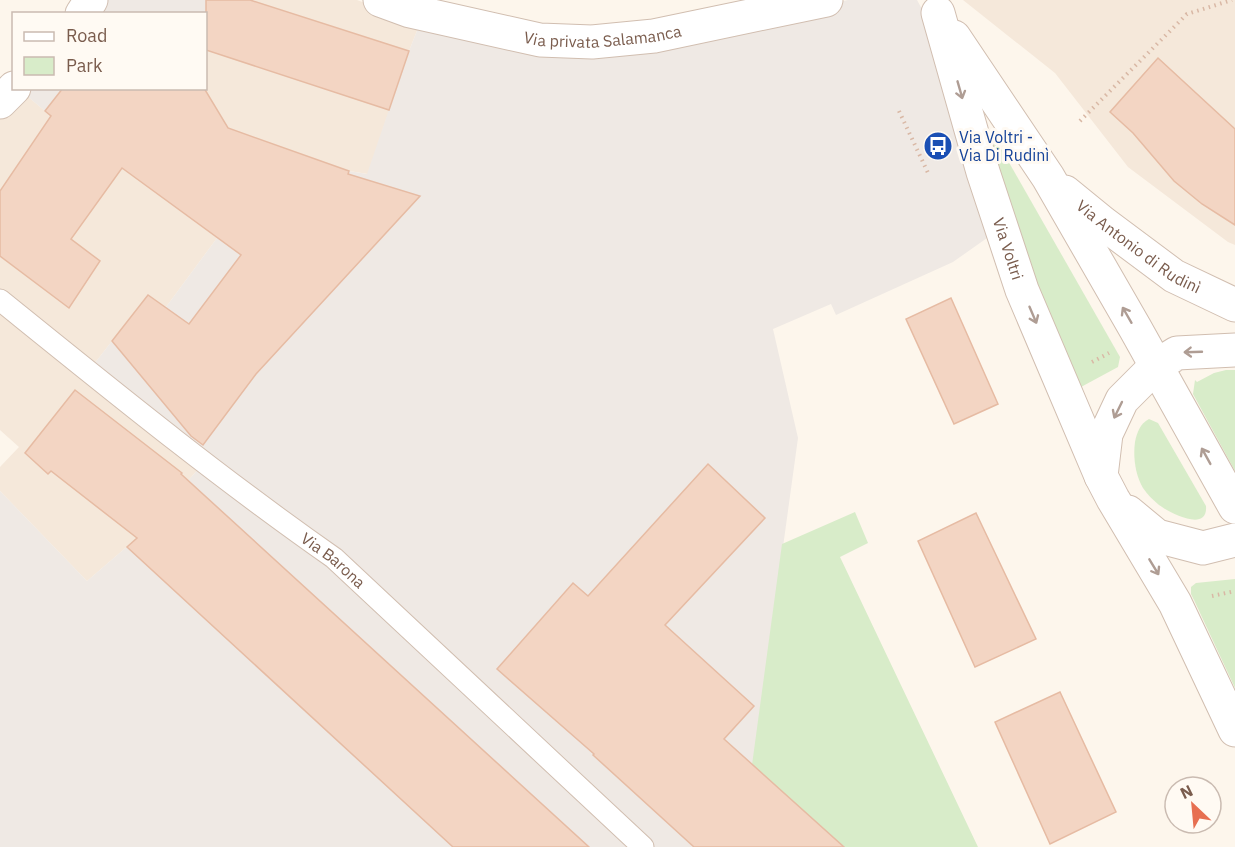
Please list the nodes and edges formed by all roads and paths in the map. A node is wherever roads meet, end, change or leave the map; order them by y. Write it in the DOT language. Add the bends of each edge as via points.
graph roads {
  1 [pos="826,0"];
  2 [pos="1232,0"];
  3 [pos="401,4"];
  4 [pos="935,7"];
  5 [pos="12,90"];
  6 [pos="0,102"];
  7 [pos="899,111"];
  8 [pos="1080,121"];
  9 [pos="929,175"];
  10 [pos="1048,177"];
  11 [pos="0,300"];
  12 [pos="1235,305"];
  13 [pos="1235,350"];
  14 [pos="1156,366"];
  15 [pos="1107,488"];
  16 [pos="1235,507"];
  17 [pos="1235,540"];
  18 [pos="1235,730"];
  19 [pos="643,847"];
  1 -- 3 [label="street, Via privata Salamanca" via="654,36 592,42 540,40"];
  2 -- 8 [label="path" via="1187,14"];
  4 -- 10 [label="street, Via Voltri"];
  4 -- 15 [label="street, Via Voltri, one-way" via="1022,290"];
  5 -- 6 [label="street"];
  7 -- 9 [label="path"];
  10 -- 12 [label="street, Via Antonio di Rudinì" via="1174,276"];
  14 -- 10 [label="street, Via Voltri, one-way"];
  11 -- 19 [label="lane, Via Barona" via="148,420 333,558"];
  13 -- 14 [label="street, one-way" via="1177,353"];
  14 -- 15 [label="street, one-way" via="1122,400 1106,434"];
  16 -- 14 [label="street, Via Voltri, one-way"];
  15 -- 17 [label="street, Via Voltri" via="1157,536 1203,548"];
  15 -- 18 [label="street, Via Voltri, one-way" via="1175,603"];
}
